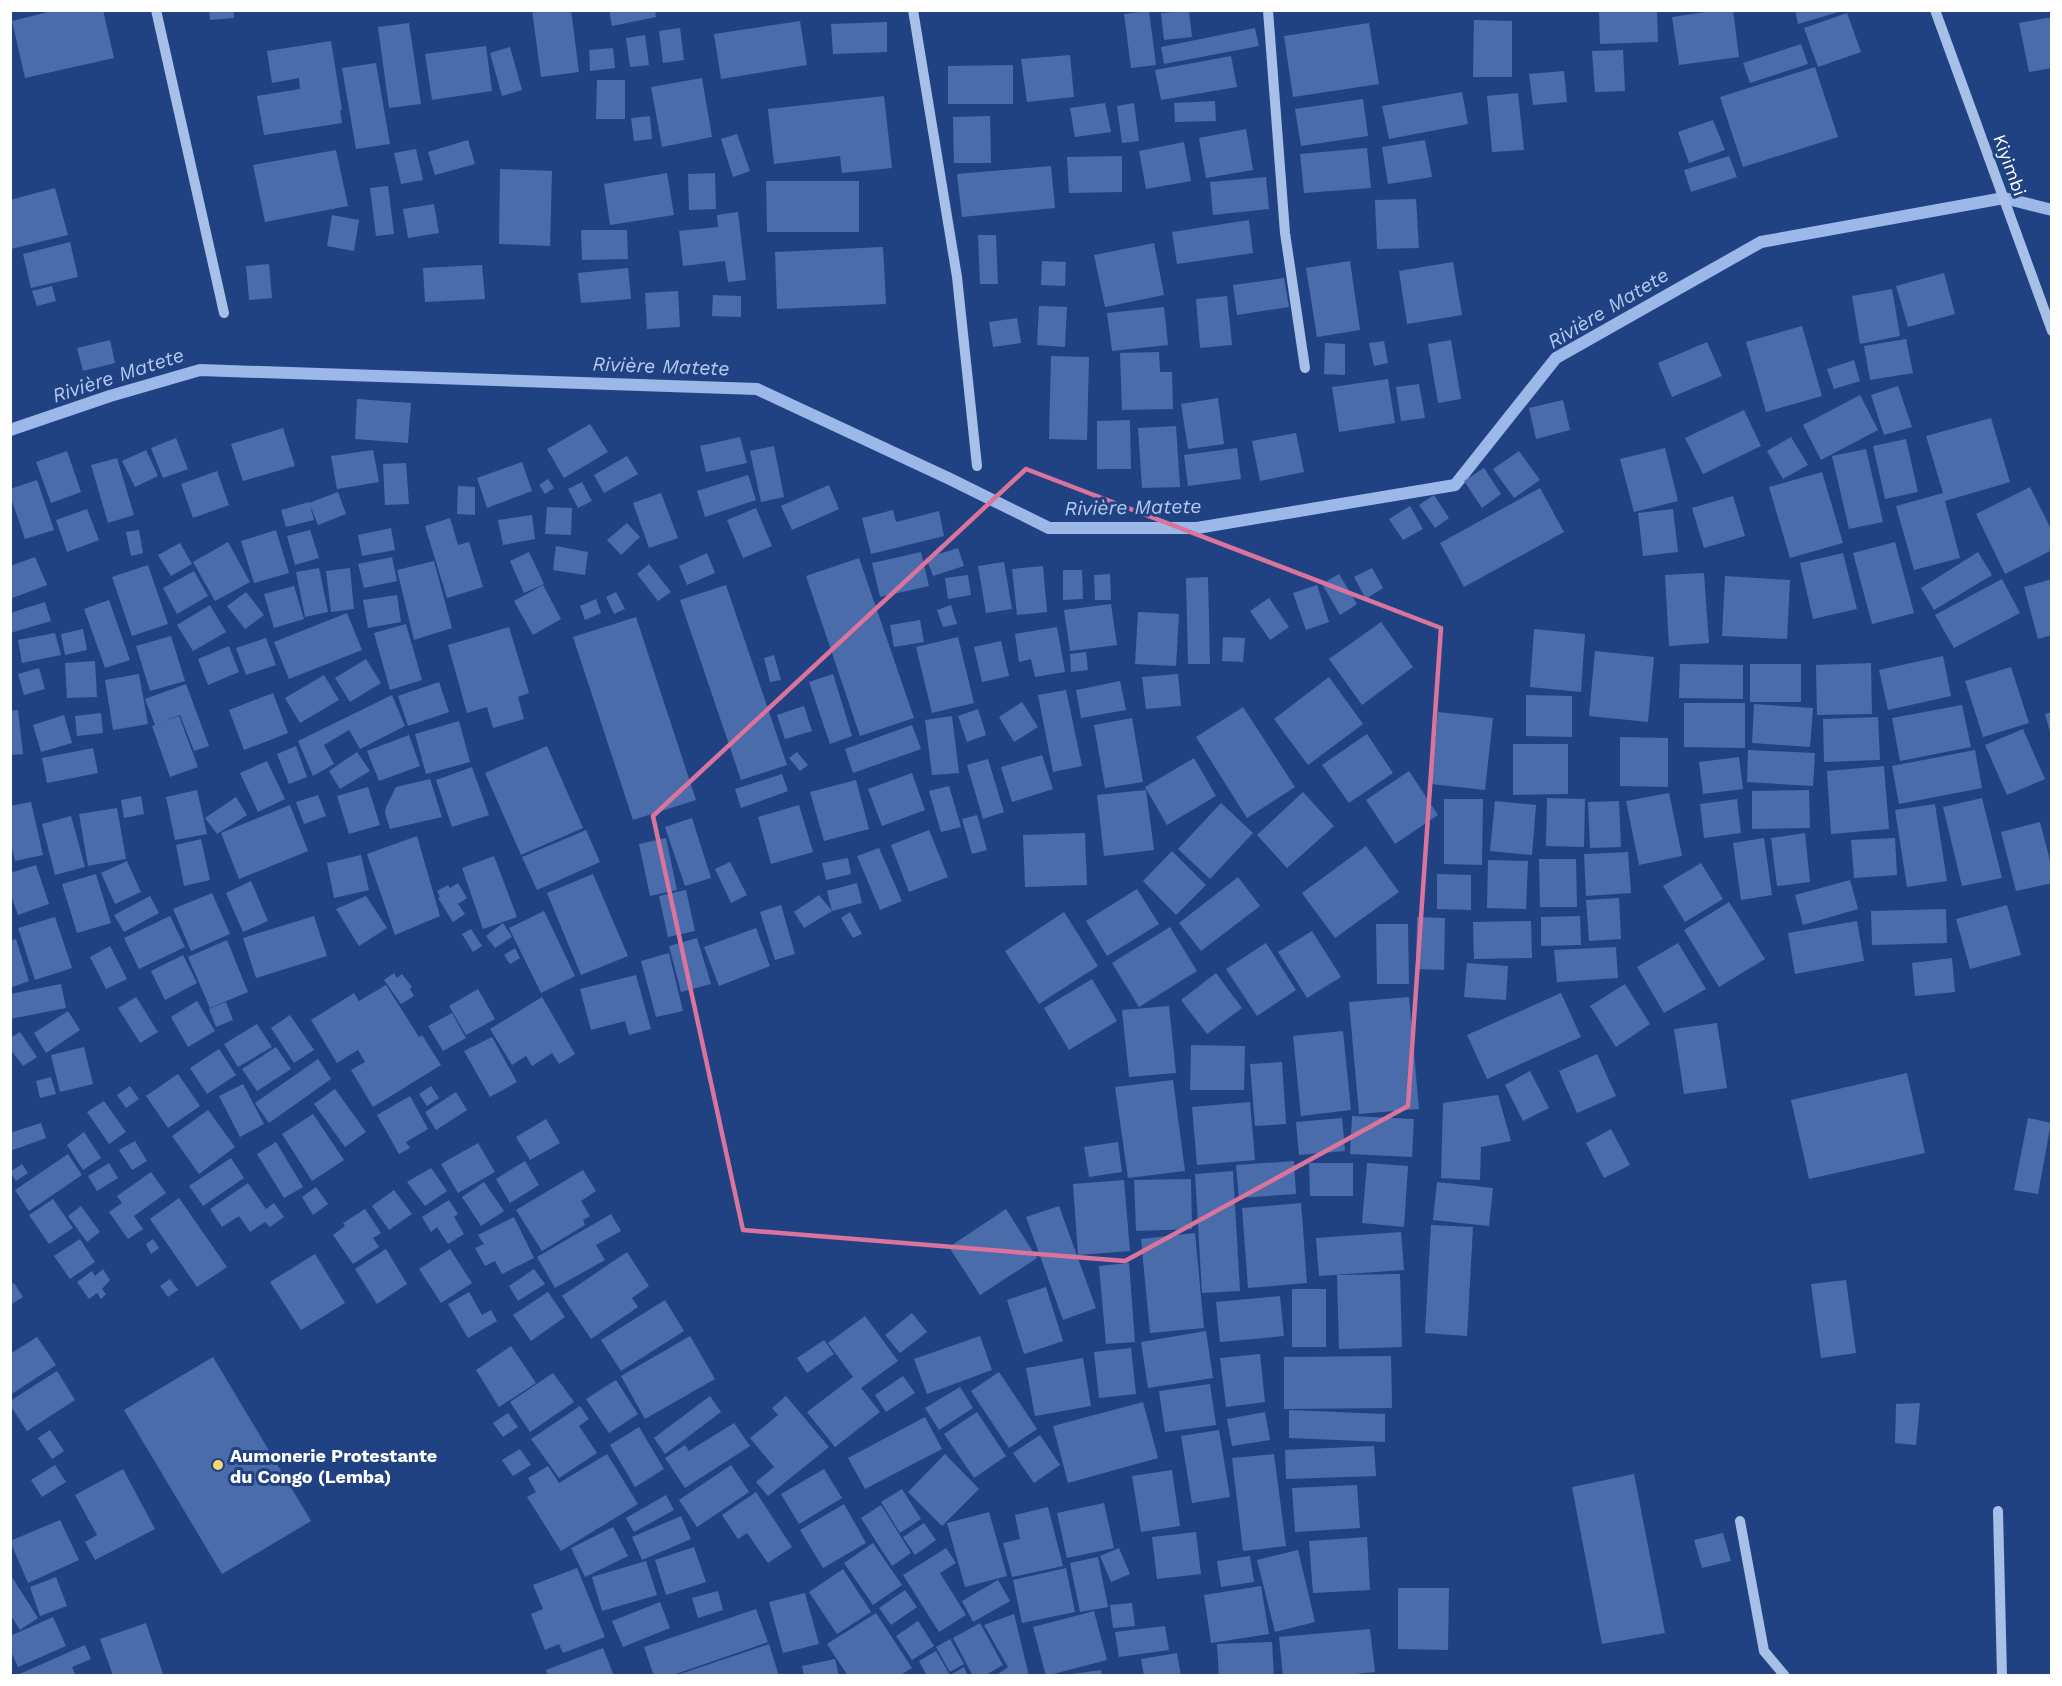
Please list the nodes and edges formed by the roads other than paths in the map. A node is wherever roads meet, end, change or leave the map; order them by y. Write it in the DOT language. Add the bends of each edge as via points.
graph roads {
  1 [pos="156,10"];
  2 [pos="913,10"];
  3 [pos="1268,10"];
  4 [pos="1935,10"];
  5 [pos="224,314"];
  6 [pos="2052,331"];
  7 [pos="1305,369"];
  8 [pos="977,466"];
  9 [pos="1998,1511"];
  10 [pos="1740,1521"];
  11 [pos="1785,1676"];
  12 [pos="2002,1676"];
  1 -- 5 [label="street"];
  2 -- 8 [label="street" via="957,277"];
  3 -- 7 [label="street" via="1284,232"];
  4 -- 6 [label="street, Kiyimbi"];
  9 -- 12 [label="street"];
  10 -- 11 [label="street" via="1764,1651"];
}
